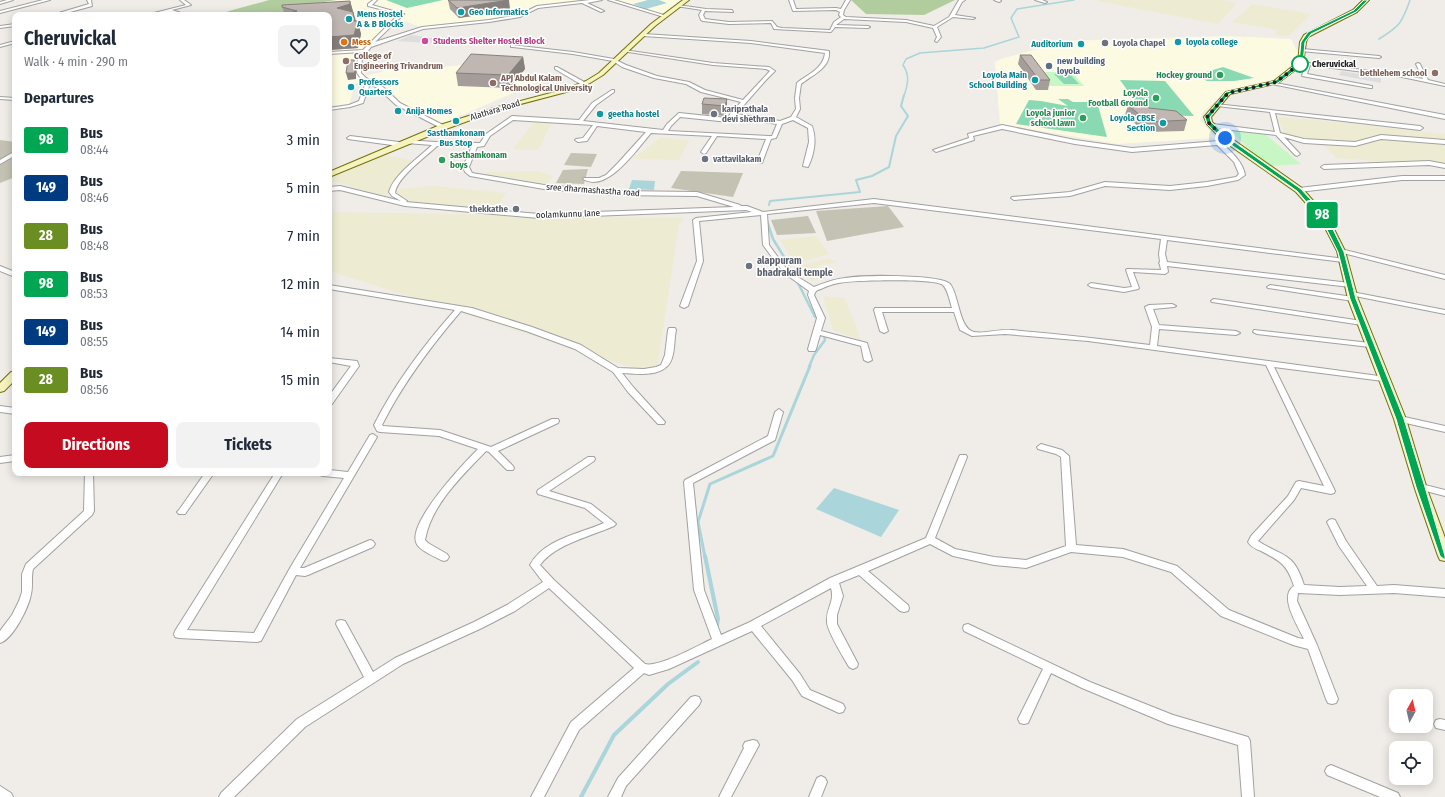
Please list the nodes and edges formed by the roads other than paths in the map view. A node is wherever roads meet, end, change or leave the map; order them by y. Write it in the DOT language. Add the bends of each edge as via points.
graph roads {
  1 [pos="11,0"];
  2 [pos="48,0"];
  3 [pos="88,0"];
  4 [pos="182,0"];
  5 [pos="376,0"];
  6 [pos="600,0"];
  7 [pos="610,0"];
  8 [pos="686,0"];
  9 [pos="791,0"];
  10 [pos="848,0"];
  11 [pos="963,0"];
  12 [pos="1037,0"];
  13 [pos="1366,0"];
  14 [pos="582,2"];
  15 [pos="1045,2"];
  16 [pos="0,3"];
  17 [pos="678,6"];
  18 [pos="704,10"];
  19 [pos="842,10"];
  20 [pos="166,11"];
  21 [pos="602,11"];
  22 [pos="0,12"];
  23 [pos="65,12"];
  24 [pos="162,12"];
  25 [pos="171,12"];
  26 [pos="732,12"];
  27 [pos="665,16"];
  28 [pos="952,16"];
  29 [pos="843,18"];
  30 [pos="973,18"];
  31 [pos="12,25"];
  32 [pos="833,26"];
  33 [pos="0,27"];
  34 [pos="868,27"];
  35 [pos="935,27"];
  36 [pos="644,35"];
  37 [pos="937,41"];
  38 [pos="12,43"];
  39 [pos="0,46"];
  40 [pos="369,46"];
  41 [pos="513,46"];
  42 [pos="1302,50"];
  43 [pos="364,51"];
  44 [pos="624,51"];
  45 [pos="332,53"];
  46 [pos="1379,56"];
  47 [pos="614,60"];
  48 [pos="1305,63"];
  49 [pos="1418,64"];
  50 [pos="557,68"];
  51 [pos="1426,81"];
  52 [pos="368,82"];
  53 [pos="1272,83"];
  54 [pos="584,84"];
  55 [pos="1445,86"];
  56 [pos="1370,87"];
  57 [pos="612,91"];
  58 [pos="0,98"];
  59 [pos="12,99"];
  60 [pos="743,102"];
  61 [pos="1217,104"];
  62 [pos="332,109"];
  63 [pos="1272,111"];
  64 [pos="732,115"];
  65 [pos="1445,117"];
  66 [pos="793,118"];
  67 [pos="580,122"];
  68 [pos="780,123"];
  69 [pos="596,124"];
  70 [pos="1213,126"];
  71 [pos="443,127"];
  72 [pos="1420,128"];
  73 [pos="650,131"];
  74 [pos="665,132"];
  75 [pos="715,134"];
  76 [pos="1278,134"];
  77 [pos="350,138"];
  78 [pos="768,138"];
  79 [pos="578,140"];
  80 [pos="403,142"];
  81 [pos="1231,142"];
  82 [pos="1445,142"];
  83 [pos="1218,143"];
  84 [pos="436,144"];
  85 [pos="475,146"];
  86 [pos="936,150"];
  87 [pos="704,152"];
  88 [pos="1297,154"];
  89 [pos="12,155"];
  90 [pos="0,162"];
  91 [pos="760,162"];
  92 [pos="806,166"];
  93 [pos="1445,166"];
  94 [pos="1324,167"];
  95 [pos="332,174"];
  96 [pos="1445,178"];
  97 [pos="586,179"];
  98 [pos="332,189"];
  99 [pos="1299,190"];
  100 [pos="1014,198"];
  101 [pos="405,204"];
  102 [pos="747,208"];
  103 [pos="762,213"];
  104 [pos="1164,237"];
  105 [pos="1342,256"];
  106 [pos="1162,263"];
  107 [pos="0,268"];
  108 [pos="12,274"];
  109 [pos="1445,277"];
  110 [pos="1091,285"];
  111 [pos="1350,285"];
  112 [pos="1270,287"];
  113 [pos="332,288"];
  114 [pos="813,290"];
  115 [pos="1353,296"];
  116 [pos="1214,301"];
  117 [pos="684,306"];
  118 [pos="1172,306"];
  119 [pos="460,308"];
  120 [pos="956,310"];
  121 [pos="1445,312"];
  122 [pos="1362,323"];
  123 [pos="1156,327"];
  124 [pos="672,330"];
  125 [pos="884,330"];
  126 [pos="817,332"];
  127 [pos="1257,332"];
  128 [pos="1236,333"];
  129 [pos="1370,345"];
  130 [pos="1152,348"];
  131 [pos="812,349"];
  132 [pos="332,360"];
  133 [pos="868,360"];
  134 [pos="1268,364"];
  135 [pos="616,370"];
  136 [pos="12,377"];
  137 [pos="1383,379"];
  138 [pos="0,389"];
  139 [pos="332,398"];
  140 [pos="0,409"];
  141 [pos="12,411"];
  142 [pos="779,412"];
  143 [pos="1400,419"];
  144 [pos="555,421"];
  145 [pos="661,422"];
  146 [pos="1445,429"];
  147 [pos="373,437"];
  148 [pos="1041,448"];
  149 [pos="488,449"];
  150 [pos="963,457"];
  151 [pos="12,458"];
  152 [pos="591,459"];
  153 [pos="0,460"];
  154 [pos="510,468"];
  155 [pos="332,474"];
  156 [pos="351,475"];
  157 [pos="89,476"];
  158 [pos="208,476"];
  159 [pos="277,476"];
  160 [pos="1421,487"];
  161 [pos="1445,493"];
  162 [pos="182,512"];
  163 [pos="1332,522"];
  164 [pos="930,540"];
  165 [pos="370,544"];
  166 [pos="1071,548"];
  167 [pos="1445,556"];
  168 [pos="444,557"];
  169 [pos="293,571"];
  170 [pos="861,571"];
  171 [pos="834,581"];
  172 [pos="550,583"];
  173 [pos="1300,589"];
  174 [pos="1375,590"];
  175 [pos="1445,593"];
  176 [pos="904,608"];
  177 [pos="341,624"];
  178 [pos="754,625"];
  179 [pos="968,628"];
  180 [pos="0,639"];
  181 [pos="718,640"];
  182 [pos="1312,645"];
  183 [pos="853,664"];
  184 [pos="1049,667"];
  185 [pos="642,668"];
  186 [pos="371,680"];
  187 [pos="1332,699"];
  188 [pos="695,701"];
  189 [pos="839,708"];
  190 [pos="1024,719"];
  191 [pos="749,746"];
  192 [pos="1331,771"];
  193 [pos="821,782"];
  194 [pos="0,792"];
  195 [pos="7,797"];
  196 [pos="224,797"];
  197 [pos="537,797"];
  198 [pos="614,797"];
  199 [pos="725,797"];
  200 [pos="815,797"];
  201 [pos="1248,797"];
  202 [pos="1394,797"];
  1 -- 16 [label="street"];
  2 -- 22 [label="street"];
  3 -- 23 [label="street" via="91,5"];
  4 -- 20 [label="street" via="189,5"];
  5 -- 40 [label="street" via="369,5 402,14"];
  6 -- 14 [label="street"];
  7 -- 27 [label="street"];
  8 -- 17 [label="main road, Alathara Road"];
  9 -- 19 [label="street" via="794,10"];
  10 -- 19 [label="street"];
  11 -- 28 [label="street"];
  12 -- 15 [label="street"];
  13 -- 42 [label="main road" via="1355,11 1310,33 1303,42"];
  14 -- 21 [label="street"];
  14 -- 40 [label="street" via="537,7 520,16 422,28"];
  17 -- 18 [label="street"];
  17 -- 27 [label="main road, Alathara Road"];
  18 -- 26 [label="street"];
  18 -- 32 [label="street" via="701,19 704,21 772,22 776,28 782,29 831,31"];
  19 -- 29 [label="street"];
  20 -- 24 [label="street"];
  20 -- 25 [label="street"];
  27 -- 36 [label="main road, Alathara Road"];
  28 -- 30 [label="street"];
  28 -- 35 [label="street"];
  29 -- 32 [label="street"];
  29 -- 35 [label="street" via="906,21"];
  31 -- 33 [label="street"];
  32 -- 34 [label="street"];
  35 -- 37 [label="street" via="939,37"];
  36 -- 44 [label="main road, Alathara Road"];
  36 -- 66 [label="street" via="751,42 827,52 823,66 799,84 796,98 798,109"];
  38 -- 39 [label="street"];
  40 -- 43 [label="street"];
  41 -- 47 [label="street" via="573,52"];
  42 -- 46 [label="street"];
  42 -- 48 [label="main road"];
  43 -- 45 [label="street"];
  43 -- 52 [label="street" via="360,58 360,73"];
  44 -- 47 [label="main road, Alathara Road"];
  44 -- 60 [label="street" via="713,64 766,68 773,71"];
  47 -- 54 [label="main road, Alathara Road" via="601,74"];
  47 -- 60 [label="street" via="656,77 687,83 702,91"];
  48 -- 51 [label="street"];
  48 -- 53 [label="main road"];
  48 -- 56 [label="street" via="1304,75"];
  49 -- 51 [label="street"];
  50 -- 54 [label="street"];
  51 -- 55 [label="street"];
  52 -- 62 [label="street" via="361,102"];
  52 -- 71 [label="street" via="381,88 398,104"];
  53 -- 61 [label="main road" via="1228,93"];
  53 -- 65 [label="street"];
  54 -- 71 [label="main road, Alathara Road"];
  57 -- 67 [label="street" via="594,104"];
  58 -- 59 [label="street"];
  60 -- 64 [label="street"];
  61 -- 63 [label="street"];
  61 -- 70 [label="main road" via="1207,117"];
  63 -- 72 [label="street"];
  63 -- 76 [label="street"];
  64 -- 68 [label="street"];
  64 -- 74 [label="street" via="729,120 679,115 668,125"];
  66 -- 68 [label="street"];
  66 -- 92 [label="street" via="810,127 813,136 814,143"];
  67 -- 69 [label="street"];
  67 -- 85 [label="street" via="512,118 488,135 482,145"];
  68 -- 78 [label="street" via="774,137"];
  69 -- 73 [label="street"];
  69 -- 79 [label="street" via="585,140"];
  70 -- 76 [label="street"];
  70 -- 81 [label="main road"];
  71 -- 80 [label="main road, Alathara Road"];
  73 -- 74 [label="street"];
  73 -- 97 [label="street" via="626,159 606,176 600,179"];
  74 -- 75 [label="street"];
  75 -- 78 [label="street"];
  75 -- 87 [label="street"];
  76 -- 82 [label="street" via="1304,140 1355,144 1380,137"];
  76 -- 88 [label="street"];
  77 -- 80 [label="street"];
  78 -- 91 [label="street"];
  80 -- 84 [label="street"];
  80 -- 95 [label="main road, Alathara Road"];
  81 -- 83 [label="street"];
  81 -- 99 [label="main road"];
  83 -- 86 [label="street" via="1132,150 1075,142 1002,127 970,135 972,139"];
  83 -- 100 [label="street" via="1240,168 1242,175 1238,178 1170,188 1105,184 1070,194"];
  84 -- 85 [label="street"];
  84 -- 101 [label="street" via="394,184 393,194 403,199"];
  85 -- 102 [label="street, sree dharmashastha road" via="466,167 470,174 544,187 616,193 697,194"];
  89 -- 90 [label="street"];
  93 -- 94 [label="street" via="1429,163"];
  96 -- 99 [label="street" via="1402,178"];
  98 -- 101 [label="street, oolamkunnu lane" via="340,188"];
  99 -- 105 [label="main road" via="1325,219"];
  101 -- 102 [label="street, oolamkunnu lane" via="539,216"];
  102 -- 103 [label="street, oolamkunnu lane"];
  103 -- 104 [label="street" via="874,201"];
  103 -- 114 [label="street" via="766,245 786,272"];
  103 -- 117 [label="street" via="696,220 700,261"];
  104 -- 105 [label="street"];
  104 -- 106 [label="street"];
  105 -- 109 [label="street"];
  105 -- 111 [label="main road"];
  106 -- 110 [label="street" via="1166,271 1164,273 1129,270 1136,288 1124,290"];
  106 -- 111 [label="street"];
  107 -- 108 [label="street"];
  111 -- 115 [label="main road"];
  112 -- 115 [label="street"];
  113 -- 119 [label="street"];
  114 -- 120 [label="street" via="837,281 848,280 943,282 948,286"];
  114 -- 126 [label="street" via="810,296 821,318"];
  115 -- 121 [label="street"];
  115 -- 122 [label="main road"];
  116 -- 122 [label="street"];
  118 -- 123 [label="street" via="1149,307"];
  119 -- 135 [label="street" via="529,328 578,347"];
  119 -- 149 [label="street" via="417,361 378,425 380,429 440,433"];
  120 -- 125 [label="street" via="878,310"];
  120 -- 130 [label="street" via="963,328 972,334 1005,332 1051,335"];
  122 -- 129 [label="main road"];
  123 -- 128 [label="street"];
  123 -- 130 [label="street"];
  124 -- 135 [label="street" via="667,362 663,367 651,371"];
  126 -- 131 [label="street"];
  126 -- 133 [label="street" via="864,345"];
  127 -- 129 [label="street"];
  129 -- 137 [label="main road"];
  130 -- 134 [label="street"];
  132 -- 139 [label="street" via="354,363 355,366"];
  134 -- 137 [label="street"];
  134 -- 173 [label="street" via="1331,491 1299,484 1291,498 1253,542 1287,561"];
  135 -- 145 [label="street"];
  136 -- 138 [label="main road"];
  137 -- 143 [label="main road"];
  140 -- 141 [label="street"];
  142 -- 181 [label="street" via="772,438 688,482 699,590"];
  143 -- 146 [label="street"];
  143 -- 160 [label="main road"];
  144 -- 149 [label="street"];
  147 -- 156 [label="street"];
  148 -- 166 [label="street" via="1065,456"];
  149 -- 154 [label="street"];
  149 -- 168 [label="street" via="446,490 422,528 420,541"];
  150 -- 164 [label="street"];
  151 -- 153 [label="street"];
  152 -- 172 [label="street" via="541,492 588,506 611,524 560,545 538,559 535,565"];
  155 -- 156 [label="street"];
  156 -- 169 [label="street"];
  157 -- 180 [label="street" via="87,515 29,567 26,596 15,620"];
  158 -- 162 [label="street"];
  159 -- 169 [label="street" via="179,634 257,638"];
  160 -- 161 [label="street"];
  160 -- 167 [label="main road"];
  163 -- 174 [label="street" via="1342,543"];
  164 -- 166 [label="street" via="953,552 994,561 1026,564"];
  164 -- 170 [label="street"];
  165 -- 169 [label="street" via="306,572"];
  166 -- 182 [label="street" via="1123,553 1174,569 1225,613 1297,642"];
  170 -- 171 [label="street"];
  170 -- 176 [label="street"];
  171 -- 178 [label="street"];
  171 -- 183 [label="street" via="838,596 832,624"];
  172 -- 185 [label="street"];
  172 -- 186 [label="street" via="478,626 399,661"];
  173 -- 174 [label="street"];
  173 -- 182 [label="street" via="1293,592 1292,601"];
  174 -- 175 [label="street"];
  177 -- 186 [label="street"];
  178 -- 181 [label="street"];
  178 -- 189 [label="street" via="806,693"];
  179 -- 184 [label="street"];
  181 -- 185 [label="street" via="665,666 649,670"];
  182 -- 187 [label="street"];
  184 -- 190 [label="street"];
  184 -- 201 [label="street" via="1172,720 1244,741"];
  185 -- 197 [label="street" via="575,726"];
  186 -- 196 [label="street" via="301,723"];
  188 -- 198 [label="street" via="622,782"];
  191 -- 199 [label="street" via="753,745 742,761"];
  192 -- 202 [label="street"];
  193 -- 200 [label="street"];
  194 -- 195 [label="street"];
}
